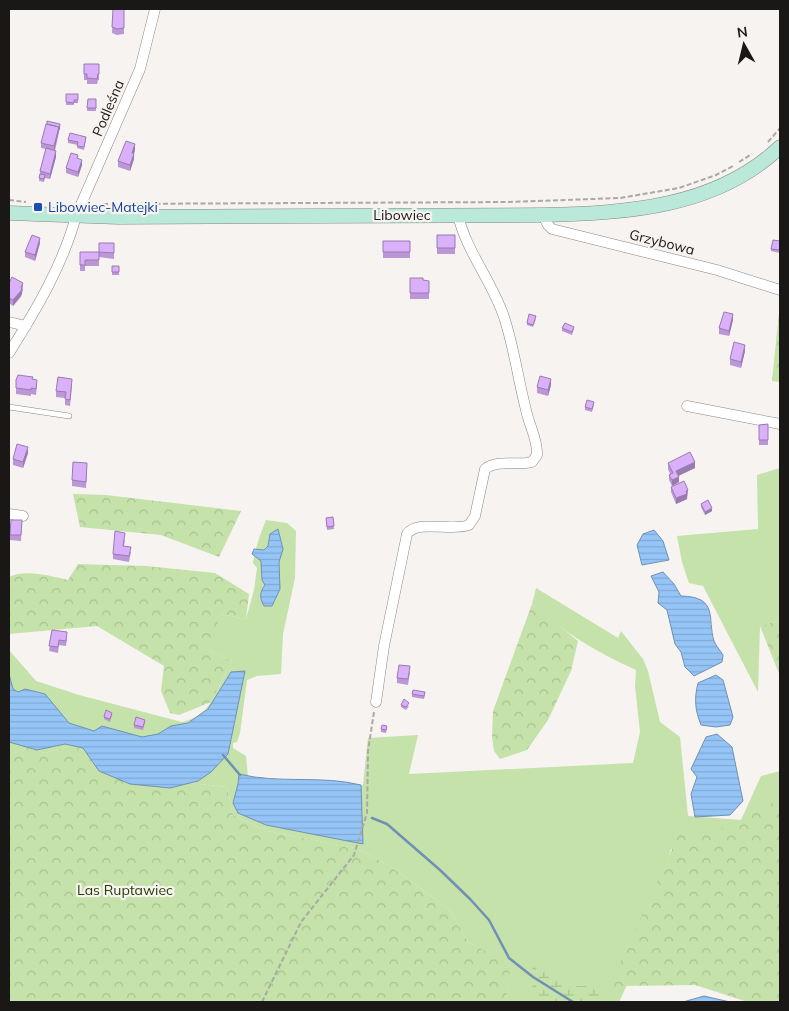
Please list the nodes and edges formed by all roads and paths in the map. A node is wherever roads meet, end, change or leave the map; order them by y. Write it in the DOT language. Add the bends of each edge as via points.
graph roads {
  1 [pos="155,9"];
  2 [pos="780,128"];
  3 [pos="766,143"];
  4 [pos="780,148"];
  5 [pos="752,154"];
  6 [pos="9,200"];
  7 [pos="29,202"];
  8 [pos="100,205"];
  9 [pos="9,213"];
  10 [pos="458,214"];
  11 [pos="543,215"];
  12 [pos="76,216"];
  13 [pos="780,290"];
  14 [pos="9,322"];
  15 [pos="26,326"];
  16 [pos="9,353"];
  17 [pos="687,406"];
  18 [pos="9,407"];
  19 [pos="70,416"];
  20 [pos="780,424"];
  21 [pos="9,514"];
  22 [pos="23,516"];
  23 [pos="376,702"];
  24 [pos="262,1002"];
  1 -- 12 [label="street, Podleśna" via="140,69"];
  2 -- 3 [label="path"];
  4 -- 11 [label="street, Libowiec" via="750,172 697,196 627,210"];
  5 -- 8 [label="path" via="699,182 620,198 509,202"];
  6 -- 7 [label="path"];
  9 -- 12 [label="street, Libowiec"];
  10 -- 11 [label="street, Libowiec"];
  10 -- 12 [label="street, Libowiec"];
  10 -- 23 [label="street" via="504,317 538,455 532,462 499,463 485,469 475,516 469,525 416,528 407,534"];
  11 -- 13 [label="street, Grzybowa" via="552,229 717,270"];
  12 -- 15 [label="street, Podleśna" via="69,240"];
  14 -- 15 [label="street"];
  15 -- 16 [label="street, Podleśna"];
  17 -- 20 [label="street"];
  18 -- 19 [label="lane"];
  21 -- 22 [label="street"];
  23 -- 24 [label="path" via="367,767 368,804 354,855 301,922"];
}
